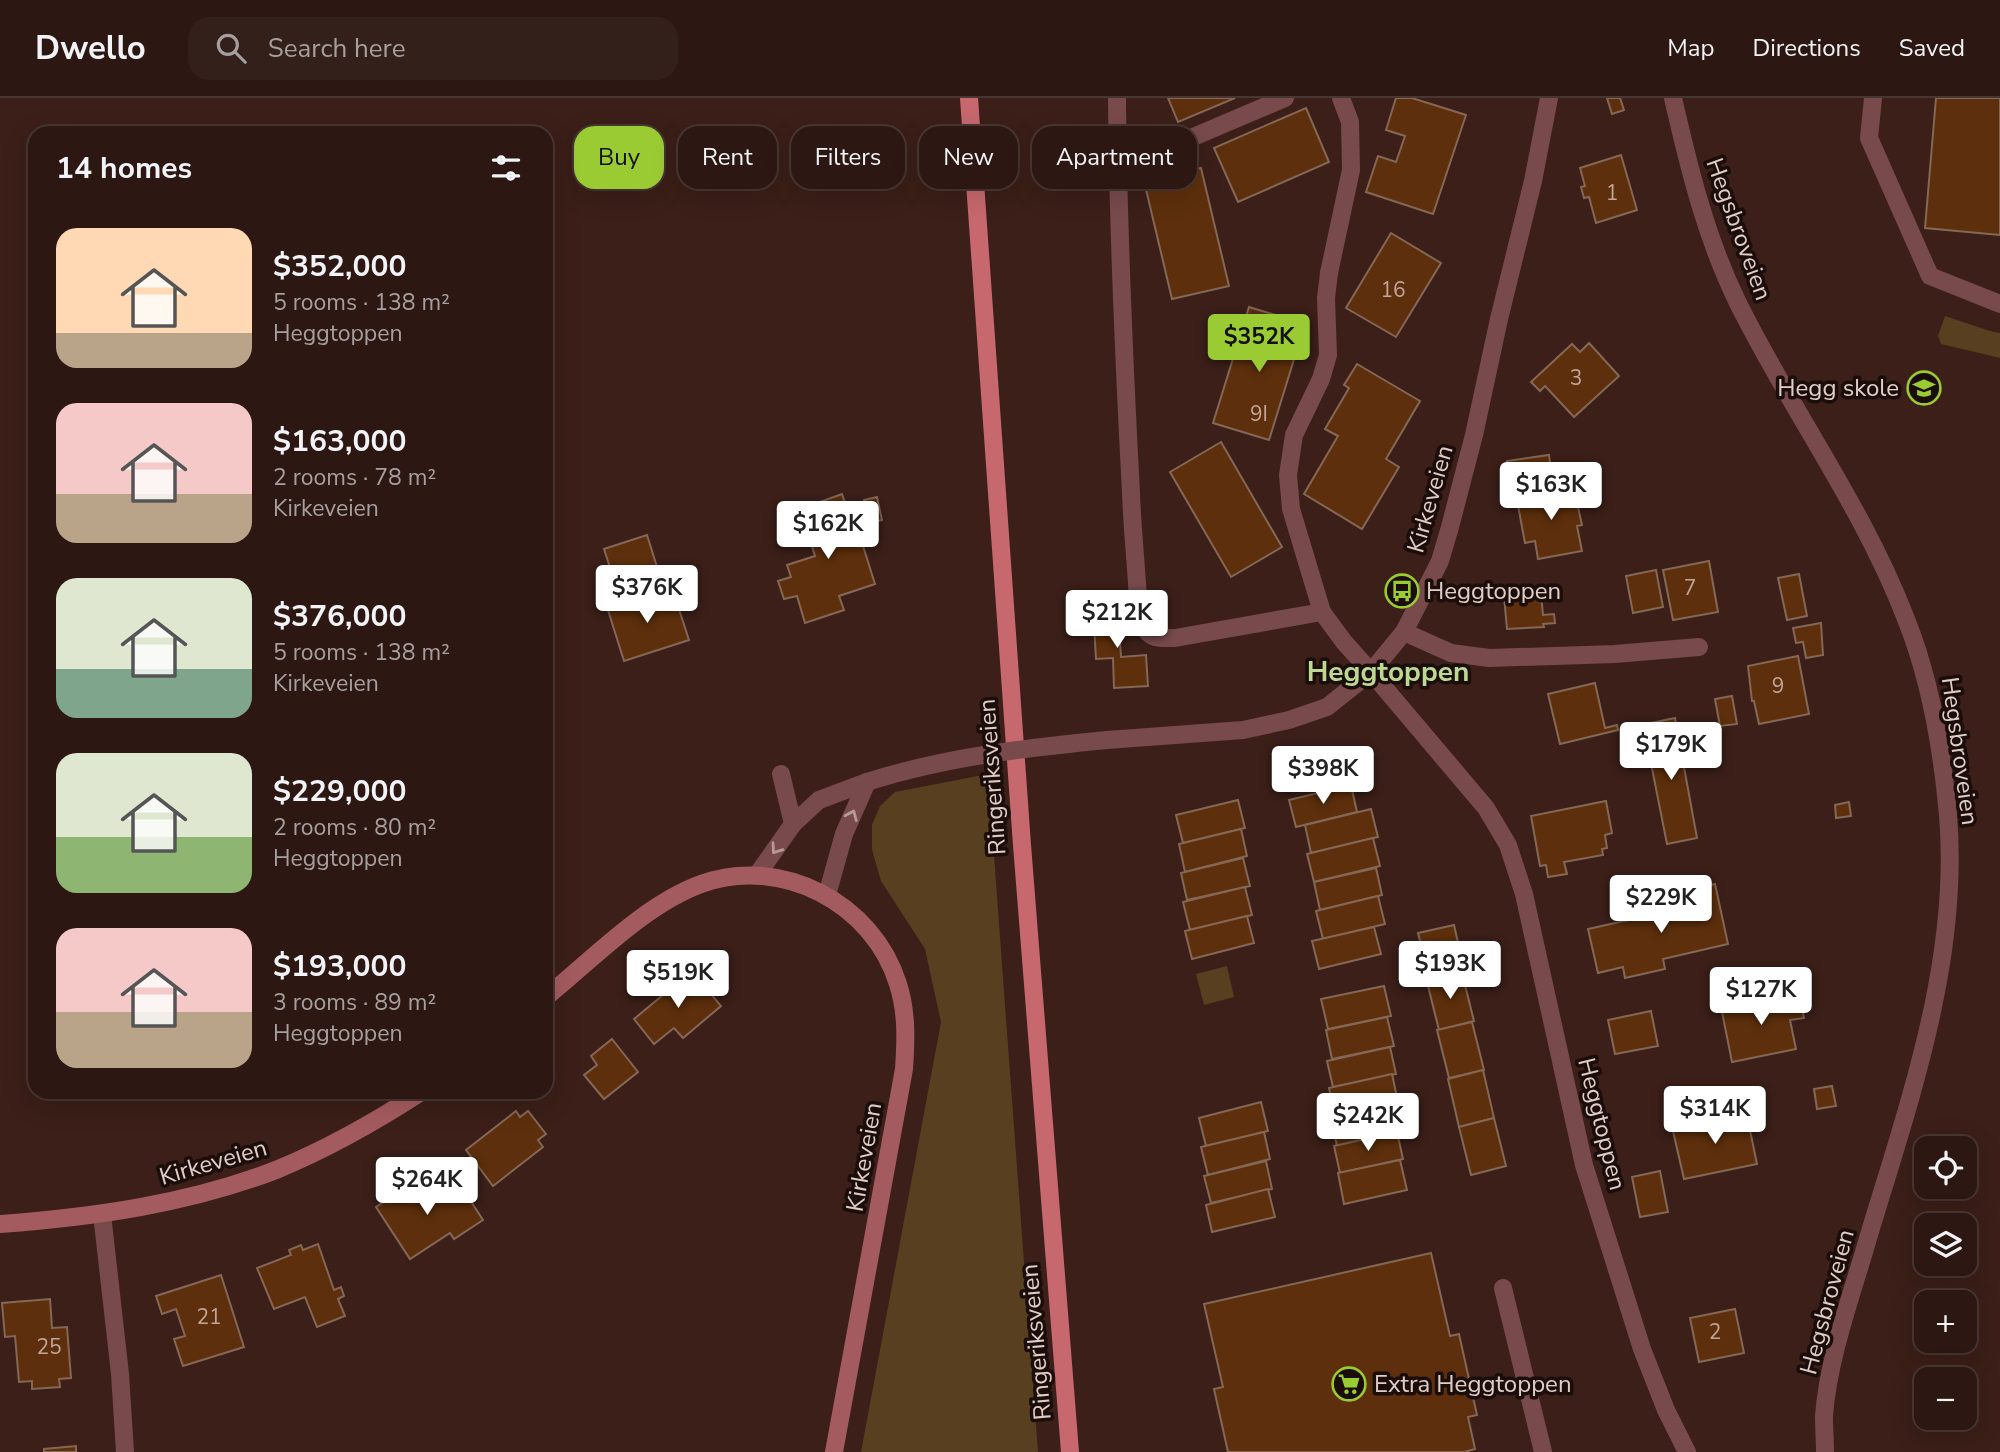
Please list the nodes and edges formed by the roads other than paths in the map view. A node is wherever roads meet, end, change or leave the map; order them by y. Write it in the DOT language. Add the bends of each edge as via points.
graph roads {
  1 [pos="969,98"];
  2 [pos="1117,98"];
  3 [pos="1285,98"];
  4 [pos="1340,98"];
  5 [pos="1549,98"];
  6 [pos="1674,98"];
  7 [pos="1873,98"];
  8 [pos="1117,126"];
  9 [pos="1197,135"];
  10 [pos="1119,189"];
  11 [pos="2000,304"];
  12 [pos="1322,612"];
  13 [pos="1404,632"];
  14 [pos="1699,647"];
  15 [pos="1371,672"];
  16 [pos="781,774"];
  17 [pos="867,782"];
  18 [pos="793,824"];
  19 [pos="757,875"];
  20 [pos="827,895"];
  21 [pos="553,991"];
  22 [pos="410,1099"];
  23 [pos="103,1214"];
  24 [pos="0,1224"];
  25 [pos="1503,1288"];
  26 [pos="124,1452"];
  27 [pos="834,1452"];
  28 [pos="1070,1452"];
  29 [pos="1543,1452"];
  30 [pos="1687,1452"];
  31 [pos="1825,1452"];
  1 -- 28 [label="main road, Ringeriksveien"];
  2 -- 8 [label="street"];
  3 -- 9 [label="street"];
  4 -- 12 [label="street, Heggtoppen" via="1350,122 1351,170 1329,273 1328,355 1294,435 1288,475 1291,509"];
  5 -- 13 [label="street, Kirkeveien" via="1450,527 1440,561"];
  6 -- 31 [label="street, Hegsbroveien" via="1689,170 1737,300 1875,547 1907,619 1937,725 1948,816 1946,914 1929,1028 1843,1321 1824,1415"];
  7 -- 11 [label="street" via="1870,138 1930,276"];
  10 -- 12 [label="street" via="1133,535 1143,626 1156,638 1175,638"];
  12 -- 15 [label="street, Heggtoppen"];
  13 -- 14 [label="street" via="1451,653 1489,658"];
  13 -- 15 [label="street, Kirkeveien"];
  15 -- 17 [label="street, Kirkeveien, bridge" via="1327,707 1289,720 1243,730 966,757"];
  15 -- 30 [label="street, Heggtoppen" via="1486,808 1507,845 1524,894 1584,1165 1642,1349"];
  16 -- 18 [label="street"];
  17 -- 18 [label="street, Kirkeveien" via="819,800"];
  20 -- 17 [label="street, one-way" via="844,834"];
  18 -- 19 [label="street, Kirkeveien, one-way"];
  19 -- 20 [label="main road, Kirkeveien" via="795,882"];
  19 -- 21 [label="main road, Kirkeveien" via="702,884 664,903"];
  20 -- 27 [label="main road, Kirkeveien" via="853,915 881,948 898,985 906,1024 905,1069"];
  22 -- 23 [label="main road, Kirkeveien" via="332,1145 276,1169 166,1202"];
  23 -- 24 [label="main road, Kirkeveien"];
  23 -- 26 [label="street"];
  25 -- 29 [label="street"];
}
